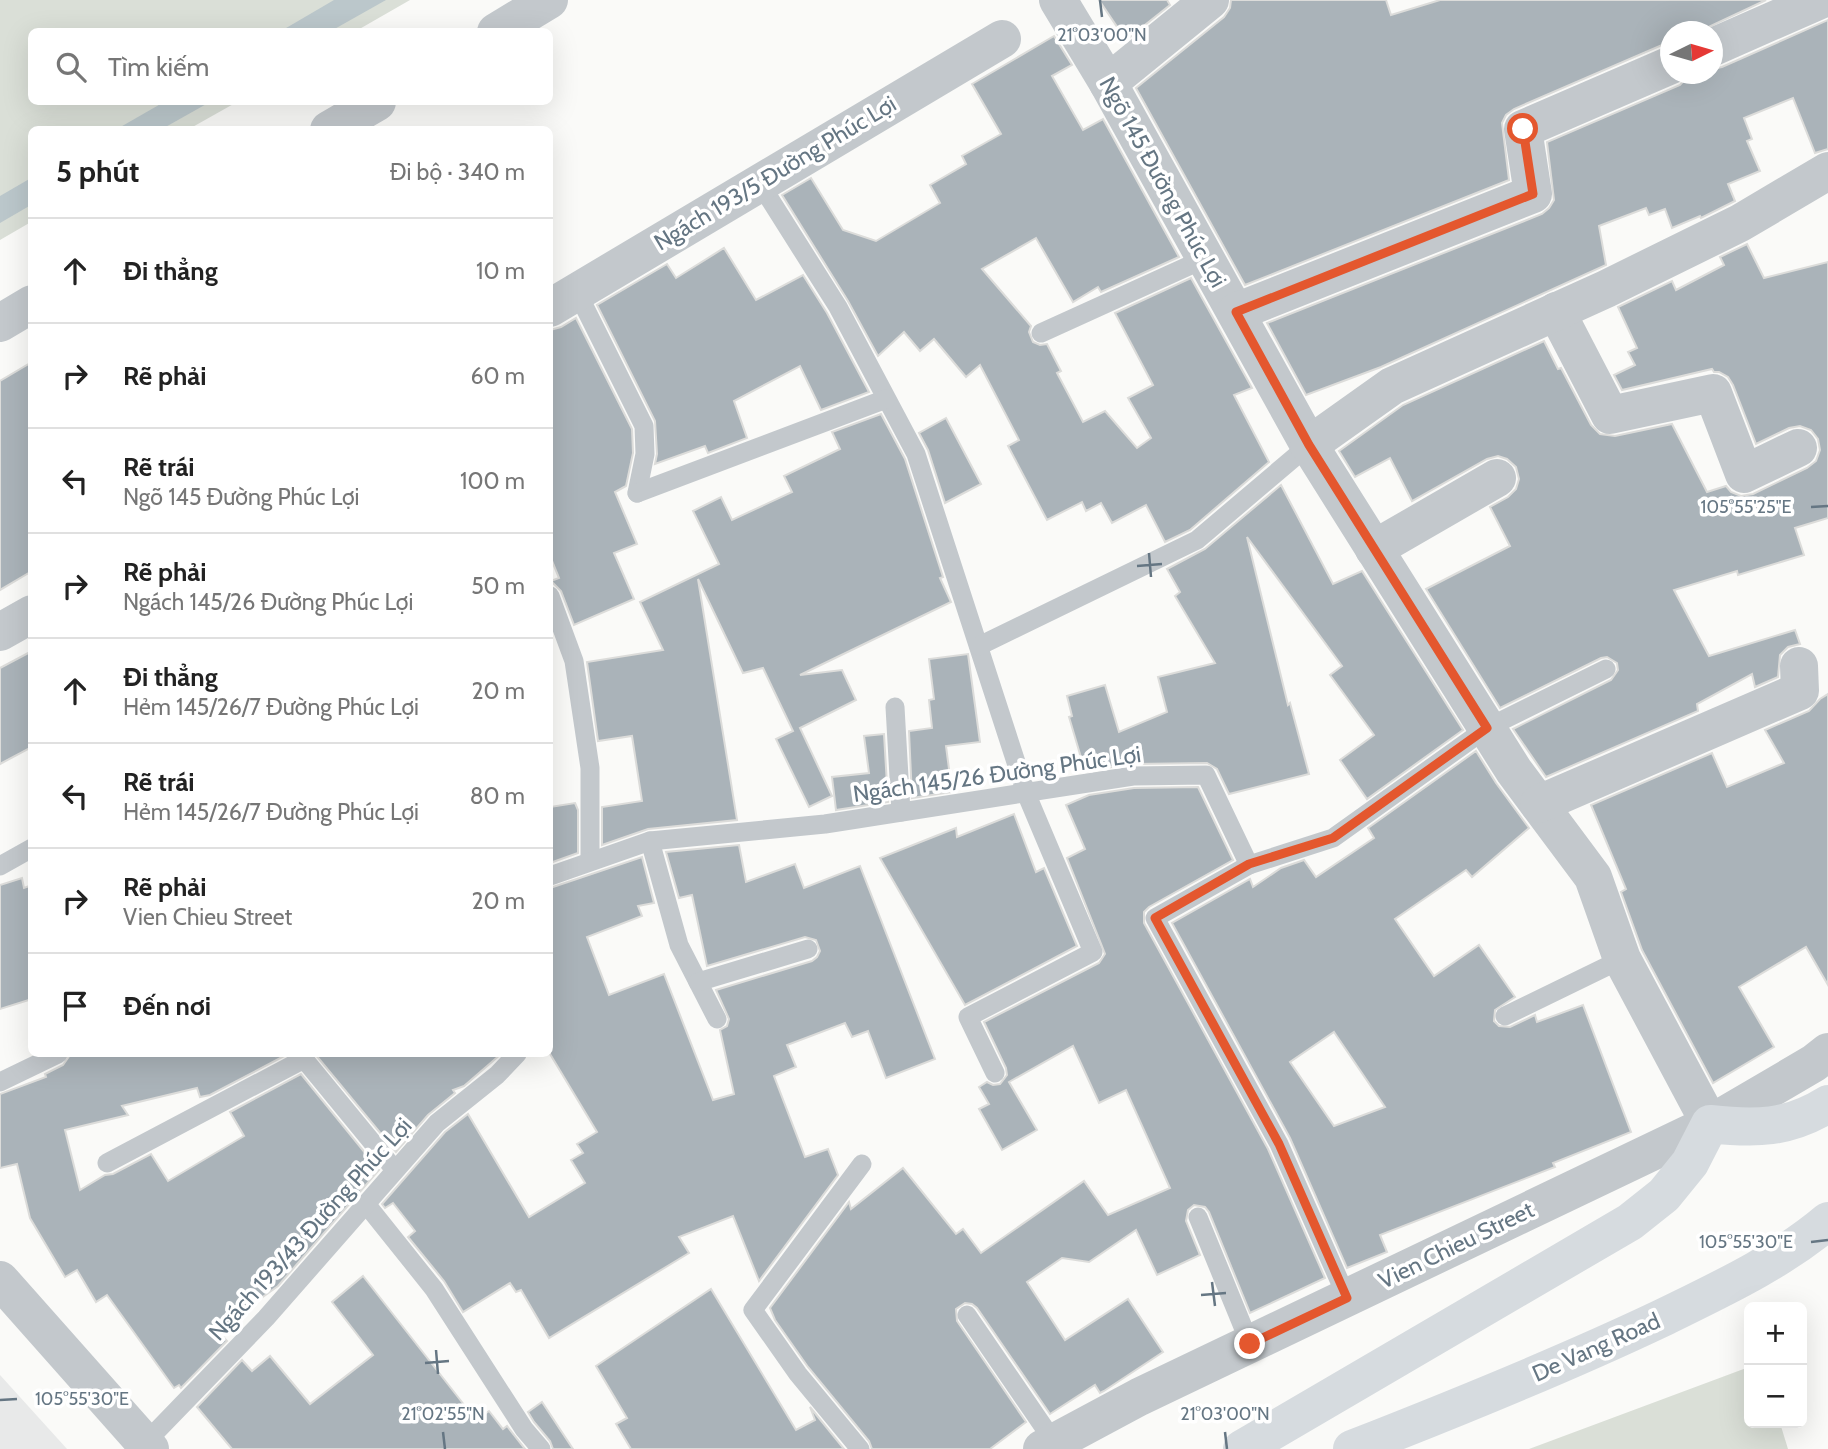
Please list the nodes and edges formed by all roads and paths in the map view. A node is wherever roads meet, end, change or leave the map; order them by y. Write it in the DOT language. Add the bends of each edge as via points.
graph roads {
  1 [pos="549,0"];
  2 [pos="1058,0"];
  3 [pos="1210,0"];
  4 [pos="1820,0"];
  5 [pos="503,28"];
  6 [pos="1002,39"];
  7 [pos="1723,43"];
  8 [pos="1660,70"];
  9 [pos="1108,83"];
  10 [pos="371,105"];
  11 [pos="336,126"];
  12 [pos="1828,171"];
  13 [pos="759,182"];
  14 [pos="1206,258"];
  15 [pos="563,300"];
  16 [pos="28,306"];
  17 [pos="1236,312"];
  18 [pos="1556,312"];
  19 [pos="0,323"];
  20 [pos="1041,333"];
  21 [pos="886,399"];
  22 [pos="1309,445"];
  23 [pos="1798,448"];
  24 [pos="1497,478"];
  25 [pos="1374,549"];
  26 [pos="553,604"];
  27 [pos="28,616"];
  28 [pos="0,632"];
  29 [pos="979,646"];
  30 [pos="1798,666"];
  31 [pos="1605,669"];
  32 [pos="895,707"];
  33 [pos="1487,728"];
  34 [pos="1027,793"];
  35 [pos="1539,804"];
  36 [pos="901,812"];
  37 [pos="650,841"];
  38 [pos="28,850"];
  39 [pos="590,861"];
  40 [pos="1249,864"];
  41 [pos="0,866"];
  42 [pos="553,875"];
  43 [pos="808,949"];
  44 [pos="1622,959"];
  45 [pos="698,982"];
  46 [pos="1505,1016"];
  47 [pos="717,1019"];
  48 [pos="1828,1052"];
  49 [pos="52,1057"];
  50 [pos="514,1057"];
  51 [pos="995,1073"];
  52 [pos="0,1082"];
  53 [pos="1828,1104"];
  54 [pos="1710,1124"];
  55 [pos="107,1163"];
  56 [pos="862,1164"];
  57 [pos="395,1170"];
  58 [pos="366,1204"];
  59 [pos="1198,1217"];
  60 [pos="1828,1222"];
  61 [pos="0,1280"];
  62 [pos="1347,1298"];
  63 [pos="967,1315"];
  64 [pos="1250,1344"];
  65 [pos="147,1446"];
  66 [pos="1048,1446"];
  67 [pos="541,1449"];
  68 [pos="860,1449"];
  69 [pos="1242,1449"];
  70 [pos="1352,1449"];
  1 -- 5 [label="street"];
  2 -- 9 [label="street, Ngõ 145 Đường Phúc Lợi"];
  3 -- 9 [label="street"];
  4 -- 7 [label="street"];
  6 -- 13 [label="street, Ngách 193/5 Đường Phúc Lợi"];
  8 -- 17 [label="street" via="1523,129 1533,194"];
  9 -- 14 [label="street, Ngõ 145 Đường Phúc Lợi"];
  10 -- 11 [label="street"];
  12 -- 18 [label="street" via="1740,223"];
  13 -- 15 [label="street, Ngách 193/5 Đường Phúc Lợi"];
  13 -- 21 [label="lane" via="838,307"];
  14 -- 17 [label="street, Ngõ 145 Đường Phúc Lợi"];
  14 -- 20 [label="lane"];
  15 -- 21 [label="lane" via="644,426 638,493"];
  16 -- 19 [label="street"];
  17 -- 22 [label="street, Ngõ 145 Đường Phúc Lợi"];
  18 -- 22 [label="street" via="1392,386"];
  18 -- 23 [label="street" via="1610,415 1713,393 1744,474"];
  21 -- 29 [label="lane" via="916,454"];
  22 -- 25 [label="street, Ngõ 145 Đường Phúc Lợi"];
  22 -- 29 [label="lane" via="1196,540"];
  24 -- 25 [label="street"];
  25 -- 33 [label="street, Ngõ 145 Đường Phúc Lợi"];
  26 -- 39 [label="lane" via="574,661 590,768"];
  27 -- 28 [label="street"];
  29 -- 34 [label="lane"];
  30 -- 35 [label="street" via="1800,691"];
  31 -- 33 [label="lane"];
  32 -- 36 [label="lane"];
  33 -- 35 [label="street, Ngõ 145 Đường Phúc Lợi"];
  33 -- 40 [label="lane" via="1333,838"];
  34 -- 36 [label="lane, Ngách 145/26 Đường Phúc Lợi"];
  34 -- 40 [label="lane, Ngách 145/26 Đường Phúc Lợi" via="1133,776 1206,775"];
  34 -- 51 [label="lane" via="1093,952 968,1017"];
  35 -- 44 [label="street, Ngõ 145 Đường Phúc Lợi" via="1593,877"];
  36 -- 37 [label="lane, Ngách 145/26 Đường Phúc Lợi"];
  37 -- 39 [label="lane, Ngách 145/26 Đường Phúc Lợi"];
  37 -- 45 [label="lane" via="679,945"];
  38 -- 41 [label="lane"];
  39 -- 42 [label="lane, Ngách 145/26 Đường Phúc Lợi"];
  40 -- 62 [label="lane" via="1155,918 1279,1144"];
  43 -- 45 [label="lane"];
  44 -- 46 [label="lane"];
  44 -- 54 [label="street, Ngõ 145 Đường Phúc Lợi"];
  45 -- 47 [label="lane"];
  48 -- 54 [label="street, Vien Chieu Street"];
  49 -- 52 [label="lane"];
  50 -- 57 [label="lane, Ngách 193/43 Đường Phúc Lợi" via="437,1123"];
  53 -- 54 [label="main road" via="1789,1123 1749,1128"];
  54 -- 62 [label="street, Vien Chieu Street"];
  54 -- 69 [label="main road" via="1690,1163 1664,1195 1630,1222"];
  55 -- 57 [label="lane" via="304,1059"];
  56 -- 68 [label="lane" via="753,1310"];
  57 -- 58 [label="lane, Ngách 193/43 Đường Phúc Lợi"];
  58 -- 65 [label="lane, Ngách 193/43 Đường Phúc Lợi"];
  58 -- 67 [label="lane" via="434,1289"];
  59 -- 64 [label="lane"];
  60 -- 70 [label="main road, De Vang Road" via="1774,1261 1718,1292 1581,1357"];
  61 -- 65 [label="street"];
  62 -- 64 [label="street, Vien Chieu Street"];
  63 -- 66 [label="lane"];
  64 -- 66 [label="street, Vien Chieu Street"];
}
